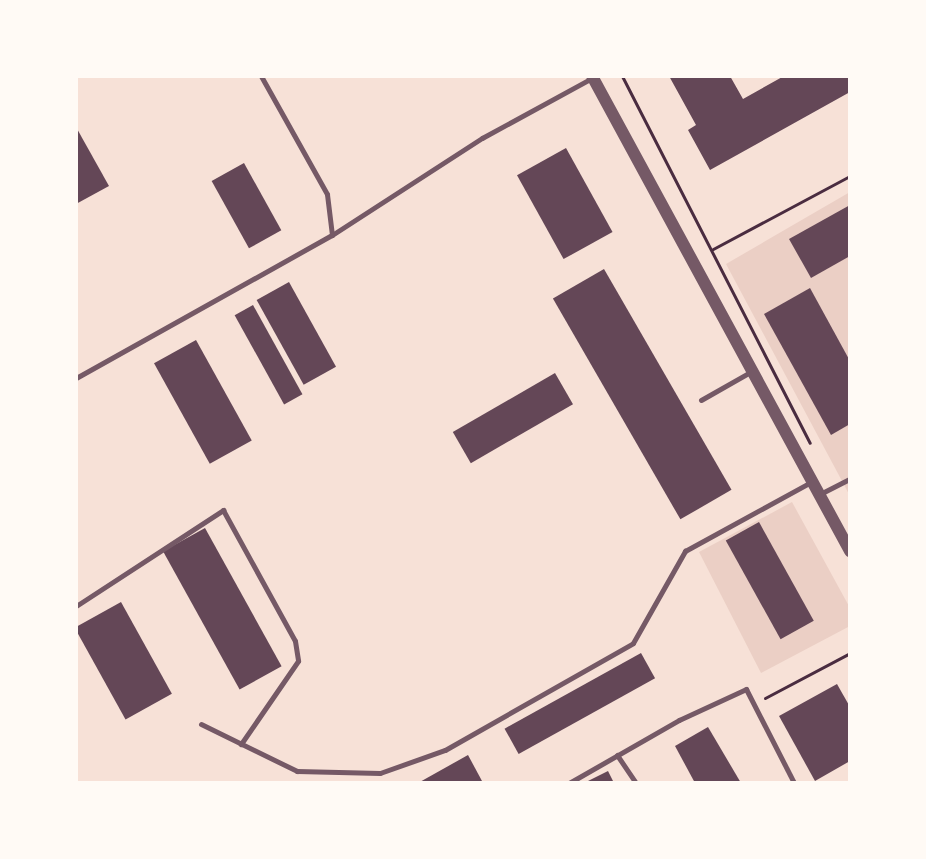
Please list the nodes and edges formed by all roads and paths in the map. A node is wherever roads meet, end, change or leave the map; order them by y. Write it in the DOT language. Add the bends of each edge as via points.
graph roads {
  1 [pos="261,76"];
  2 [pos="622,76"];
  3 [pos="592,77"];
  4 [pos="850,176"];
  5 [pos="332,235"];
  6 [pos="713,249"];
  7 [pos="755,369"];
  8 [pos="76,378"];
  9 [pos="701,400"];
  10 [pos="812,446"];
  11 [pos="850,479"];
  12 [pos="813,481"];
  13 [pos="819,494"];
  14 [pos="850,551"];
  15 [pos="76,606"];
  16 [pos="850,653"];
  17 [pos="751,705"];
  18 [pos="201,724"];
  19 [pos="241,744"];
  20 [pos="617,755"];
  21 [pos="569,783"];
  22 [pos="636,783"];
  23 [pos="794,783"];
  1 -- 5 [label="lane" via="327,194"];
  2 -- 6 [label="path"];
  3 -- 5 [label="lane" via="482,138"];
  3 -- 7 [label="street"];
  4 -- 6 [label="path"];
  5 -- 8 [label="lane"];
  6 -- 10 [label="path"];
  7 -- 9 [label="lane"];
  7 -- 12 [label="street"];
  11 -- 13 [label="lane"];
  12 -- 13 [label="street"];
  12 -- 19 [label="lane" via="685,551 633,643 445,750 380,773 297,771"];
  13 -- 14 [label="street"];
  15 -- 19 [label="lane" via="223,510 295,641 298,661"];
  16 -- 17 [label="path"];
  17 -- 20 [label="lane" via="746,689"];
  17 -- 23 [label="lane"];
  18 -- 19 [label="lane"];
  20 -- 21 [label="lane"];
  20 -- 22 [label="lane"];
}
